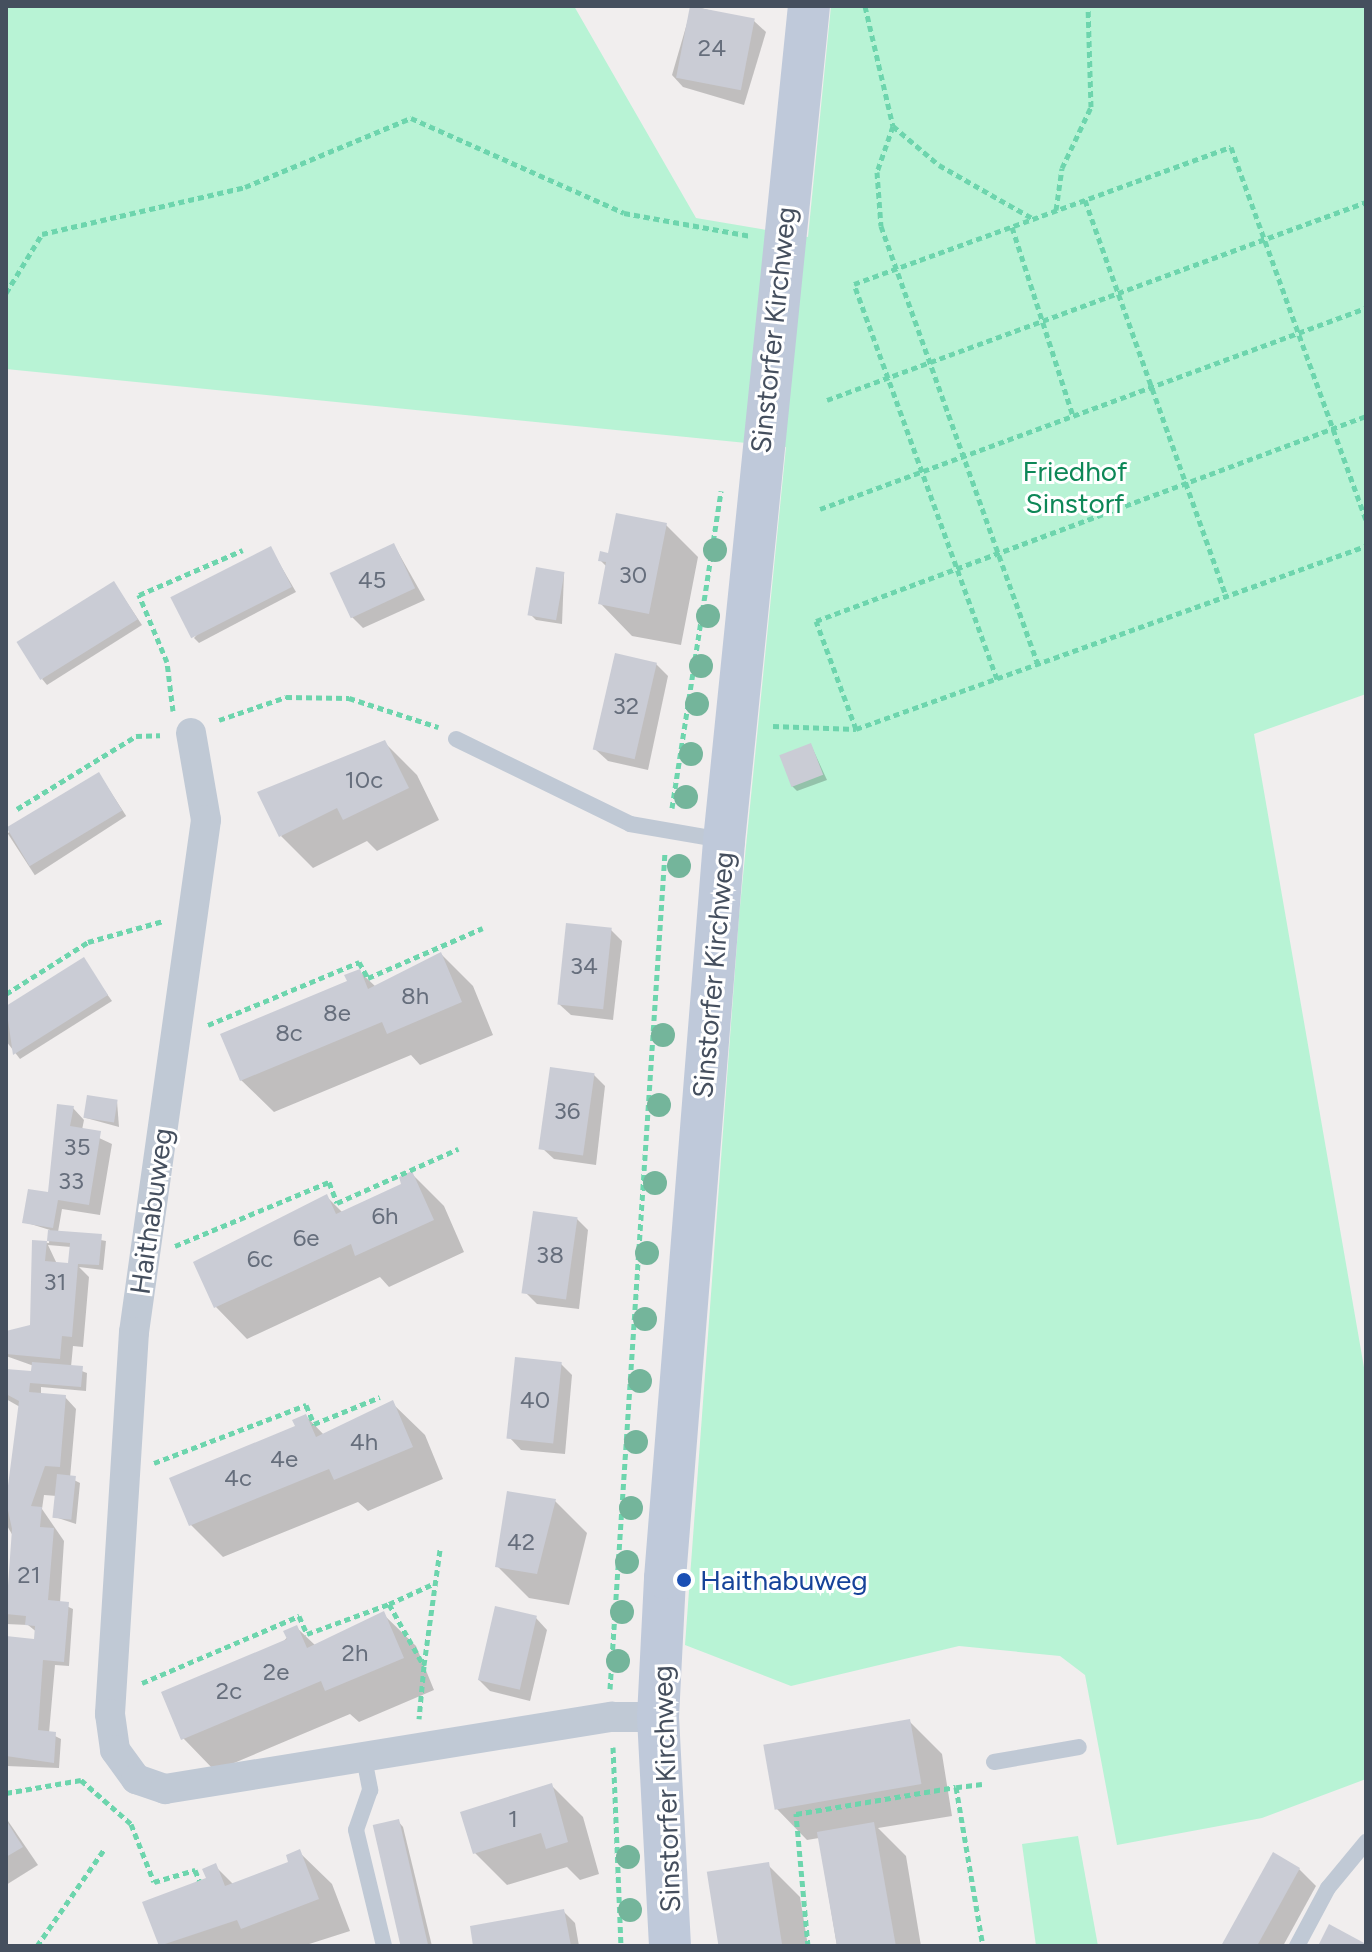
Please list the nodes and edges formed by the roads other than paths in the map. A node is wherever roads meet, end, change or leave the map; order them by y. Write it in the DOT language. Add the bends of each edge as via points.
graph roads {
  1 [pos="809,6"];
  2 [pos="183,734"];
  3 [pos="456,739"];
  4 [pos="724,841"];
  5 [pos="658,1717"];
  6 [pos="1079,1747"];
  7 [pos="364,1758"];
  8 [pos="994,1762"];
  9 [pos="1366,1842"];
  10 [pos="384,1946"];
  11 [pos="670,1946"];
  12 [pos="1297,1946"];
  1 -- 4 [label="street, Sinstorfer Kirchweg"];
  2 -- 7 [label="street, Haithabuweg" via="206,796 147,1241 124,1460 111,1683 115,1750 130,1774 154,1788"];
  3 -- 4 [label="lane" via="630,824"];
  4 -- 5 [label="street, Sinstorfer Kirchweg"];
  5 -- 7 [label="street, Haithabuweg" via="612,1717"];
  5 -- 11 [label="street, Sinstorfer Kirchweg"];
  6 -- 8 [label="lane"];
  7 -- 10 [label="lane" via="370,1790 356,1830"];
  9 -- 12 [label="lane" via="1328,1888"];
}
